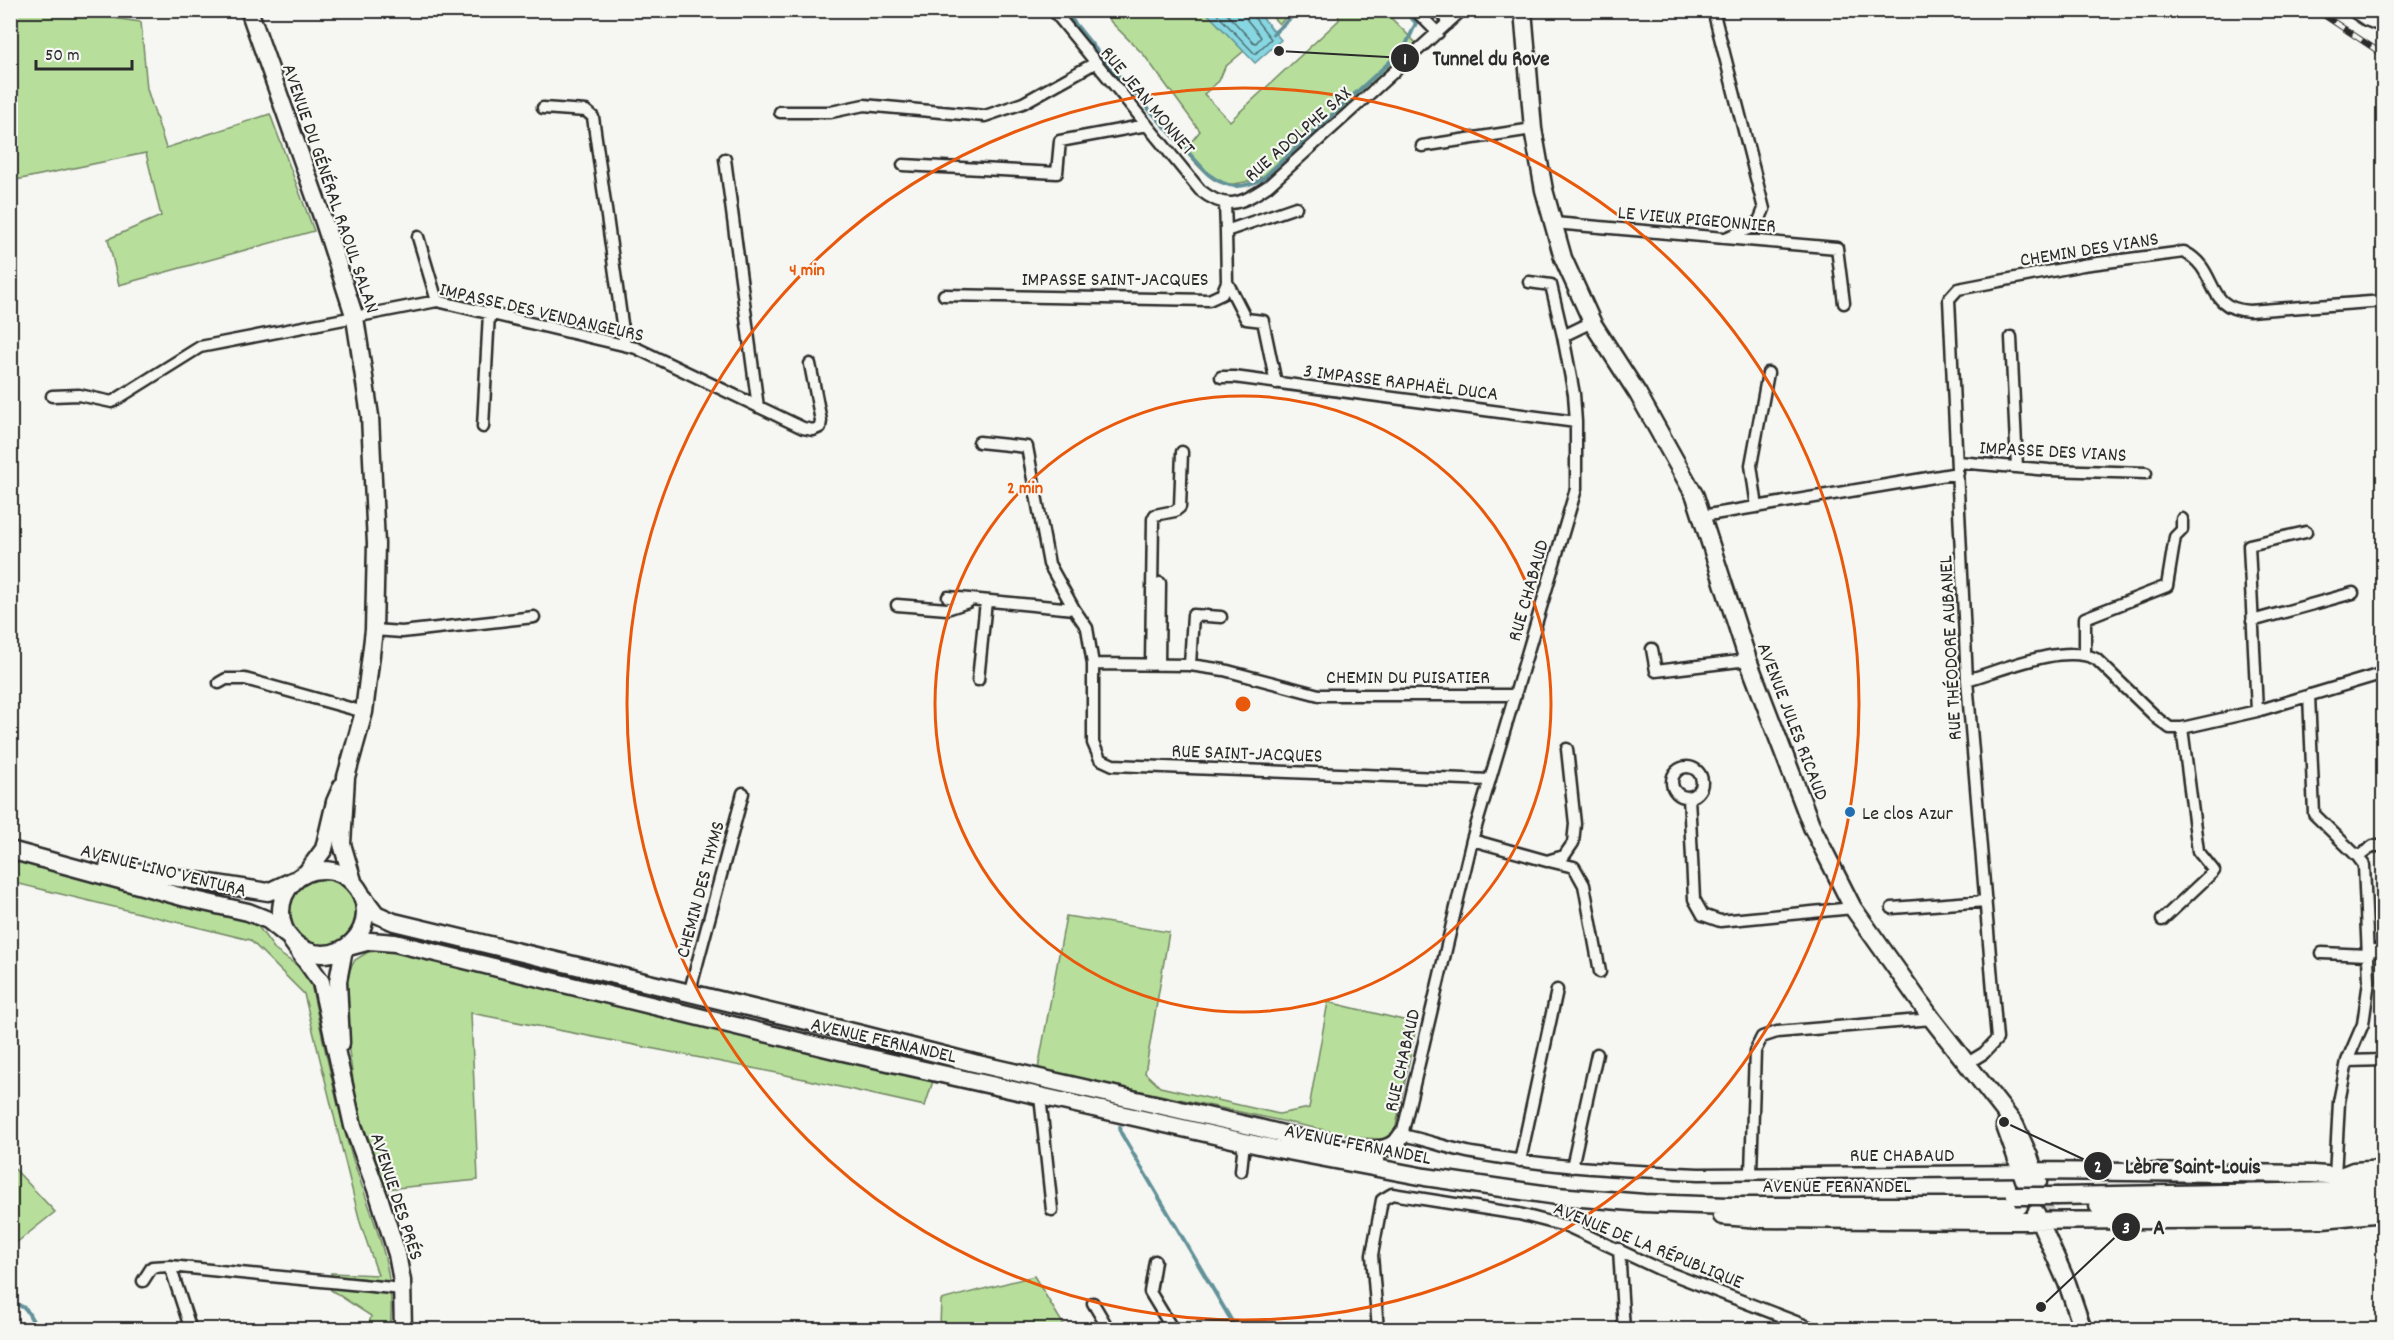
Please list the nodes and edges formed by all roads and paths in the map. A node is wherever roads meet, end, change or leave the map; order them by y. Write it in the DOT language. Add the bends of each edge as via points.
graph roads {
  1 [pos="249,10"];
  2 [pos="1053,10"];
  3 [pos="1415,10"];
  4 [pos="1443,10"];
  5 [pos="1462,10"];
  6 [pos="1523,10"];
  7 [pos="1713,10"];
  8 [pos="2351,10"];
  9 [pos="1447,24"];
  10 [pos="2384,27"];
  11 [pos="1438,33"];
  12 [pos="1095,63"];
  13 [pos="543,108"];
  14 [pos="780,112"];
  15 [pos="1147,125"];
  16 [pos="1533,129"];
  17 [pos="1422,146"];
  18 [pos="725,159"];
  19 [pos="903,165"];
  20 [pos="1225,203"];
  21 [pos="1296,207"];
  22 [pos="1554,223"];
  23 [pos="1226,231"];
  24 [pos="418,237"];
  25 [pos="1726,238"];
  26 [pos="1227,282"];
  27 [pos="1529,282"];
  28 [pos="944,296"];
  29 [pos="437,301"];
  30 [pos="2384,301"];
  31 [pos="1844,303"];
  32 [pos="489,314"];
  33 [pos="356,318"];
  34 [pos="1592,321"];
  35 [pos="1563,336"];
  36 [pos="2011,337"];
  37 [pos="625,345"];
  38 [pos="810,364"];
  39 [pos="1768,374"];
  40 [pos="1221,377"];
  41 [pos="1276,383"];
  42 [pos="52,396"];
  43 [pos="758,407"];
  44 [pos="1576,422"];
  45 [pos="483,427"];
  46 [pos="979,442"];
  47 [pos="1182,452"];
  48 [pos="1958,467"];
  49 [pos="2017,467"];
  50 [pos="2146,473"];
  51 [pos="1756,507"];
  52 [pos="1702,516"];
  53 [pos="2182,519"];
  54 [pos="2306,532"];
  55 [pos="1160,583"];
  56 [pos="2353,593"];
  57 [pos="948,597"];
  58 [pos="974,600"];
  59 [pos="986,601"];
  60 [pos="897,605"];
  61 [pos="1074,609"];
  62 [pos="534,616"];
  63 [pos="1221,617"];
  64 [pos="2252,621"];
  65 [pos="375,630"];
  66 [pos="1652,649"];
  67 [pos="2085,653"];
  68 [pos="1748,660"];
  69 [pos="1093,664"];
  70 [pos="1155,665"];
  71 [pos="1190,665"];
  72 [pos="2384,673"];
  73 [pos="978,680"];
  74 [pos="1967,680"];
  75 [pos="219,683"];
  76 [pos="1516,695"];
  77 [pos="2309,695"];
  78 [pos="2257,711"];
  79 [pos="363,712"];
  80 [pos="2182,728"];
  81 [pos="1567,749"];
  82 [pos="346,777"];
  83 [pos="1490,780"];
  84 [pos="743,793"];
  85 [pos="1689,797"];
  86 [pos="1472,840"];
  87 [pos="2384,846"];
  88 [pos="17,852"];
  89 [pos="2358,857"];
  90 [pos="1547,861"];
  91 [pos="301,876"];
  92 [pos="353,881"];
  93 [pos="364,898"];
  94 [pos="1986,901"];
  95 [pos="1853,908"];
  96 [pos="1892,908"];
  97 [pos="2162,920"];
  98 [pos="289,938"];
  99 [pos="346,948"];
  100 [pos="2384,949"];
  101 [pos="2322,953"];
  102 [pos="2368,953"];
  103 [pos="1600,972"];
  104 [pos="1557,990"];
  105 [pos="689,994"];
  106 [pos="1932,1019"];
  107 [pos="1597,1054"];
  108 [pos="2384,1060"];
  109 [pos="2347,1061"];
  110 [pos="1965,1064"];
  111 [pos="341,1078"];
  112 [pos="1040,1096"];
  113 [pos="1402,1135"];
  114 [pos="1244,1142"];
  115 [pos="1348,1150"];
  116 [pos="1520,1161"];
  117 [pos="2384,1166"];
  118 [pos="1572,1167"];
  119 [pos="1241,1171"];
  120 [pos="1751,1172"];
  121 [pos="2335,1176"];
  122 [pos="2384,1179"];
  123 [pos="2025,1185"];
  124 [pos="2384,1190"];
  125 [pos="1557,1196"];
  126 [pos="2384,1204"];
  127 [pos="1052,1210"];
  128 [pos="2048,1211"];
  129 [pos="2384,1213"];
  130 [pos="1619,1249"];
  131 [pos="1155,1261"];
  132 [pos="170,1266"];
  133 [pos="143,1281"];
  134 [pos="402,1288"];
  135 [pos="1093,1303"];
  136 [pos="191,1329"];
  137 [pos="403,1329"];
  138 [pos="1109,1329"];
  139 [pos="1173,1329"];
  140 [pos="1378,1329"];
  141 [pos="1624,1329"];
  142 [pos="1817,1329"];
  143 [pos="2083,1329"];
  1 -- 33 [label="main road, AVENUE DU GÉNÉRAL RAOUL SALAN"];
  2 -- 12 [label="street, RUE JEAN MONNET"];
  3 -- 11 [label="street"];
  4 -- 9 [label="street"];
  5 -- 9 [label="street, RUE ADOLPHE SAX"];
  6 -- 16 [label="main road, AVENUE JULES RICAUD"];
  7 -- 25 [label="street" via="1764,209 1757,226"];
  8 -- 10 [label="street"];
  9 -- 11 [label="street, RUE ADOLPHE SAX"];
  11 -- 20 [label="street, RUE ADOLPHE SAX" via="1268,186 1245,201"];
  12 -- 14 [label="street" via="1023,103 985,116 864,105 831,112"];
  12 -- 15 [label="street, RUE JEAN MONNET"];
  13 -- 37 [label="street" via="586,111 593,117"];
  15 -- 19 [label="street" via="1060,141 1057,173"];
  15 -- 20 [label="street, RUE JEAN MONNET" via="1200,190 1214,201"];
  16 -- 17 [label="street"];
  16 -- 22 [label="main road, AVENUE JULES RICAUD"];
  18 -- 43 [label="street"];
  20 -- 23 [label="street"];
  21 -- 23 [label="street"];
  22 -- 25 [label="street, LE VIEUX PIGEONNIER"];
  22 -- 34 [label="main road, AVENUE JULES RICAUD" via="1563,258"];
  23 -- 26 [label="street, IMPASSE SAINT-JACQUES"];
  24 -- 29 [label="street"];
  25 -- 31 [label="street, LE VIEUX PIGEONNIER" via="1837,248"];
  26 -- 28 [label="street, IMPASSE SAINT-JACQUES" via="1222,294 1209,300"];
  26 -- 41 [label="street" via="1246,320 1263,321"];
  27 -- 35 [label="street, RUE CHABAUD" via="1551,285"];
  29 -- 32 [label="street, IMPASSE DES VENDANGEURS"];
  29 -- 33 [label="street, IMPASSE DES VENDANGEURS"];
  30 -- 48 [label="street, CHEMIN DES VIANS" via="2234,310 2220,301 2196,258 2184,252 2084,265 1958,289 1949,299"];
  32 -- 37 [label="street, IMPASSE DES VENDANGEURS"];
  32 -- 45 [label="street"];
  33 -- 42 [label="street, IMPASSE DES VENDANGEURS" via="200,347 112,402 79,395"];
  33 -- 65 [label="main road, AVENUE DU GÉNÉRAL RAOUL SALAN" via="370,416 376,544"];
  34 -- 35 [label="street"];
  34 -- 52 [label="main road, AVENUE JULES RICAUD" via="1638,394 1695,496"];
  35 -- 44 [label="street, RUE CHABAUD"];
  36 -- 49 [label="street"];
  37 -- 43 [label="street, IMPASSE DES VENDANGEURS"];
  38 -- 43 [label="street, IMPASSE DES VENDANGEURS" via="820,427 803,428"];
  39 -- 51 [label="street" via="1751,465"];
  40 -- 41 [label="street, 3 IMPASSE RAPHAËL DUCA"];
  41 -- 44 [label="street, 3 IMPASSE RAPHAËL DUCA"];
  44 -- 76 [label="street, RUE CHABAUD" via="1576,489"];
  46 -- 61 [label="street" via="1027,447 1049,564"];
  47 -- 70 [label="street" via="1180,507 1153,519"];
  48 -- 49 [label="street, IMPASSE DES VIANS"];
  48 -- 51 [label="street"];
  48 -- 74 [label="street, RUE THÉODORE AUBANEL"];
  49 -- 50 [label="street, IMPASSE DES VIANS"];
  51 -- 52 [label="street"];
  52 -- 68 [label="main road, AVENUE JULES RICAUD"];
  53 -- 67 [label="street" via="2166,586 2085,618"];
  54 -- 64 [label="street" via="2249,546"];
  55 -- 70 [label="street"];
  56 -- 64 [label="street"];
  57 -- 58 [label="street"];
  58 -- 59 [label="street"];
  58 -- 60 [label="street" via="947,609"];
  59 -- 61 [label="street"];
  59 -- 73 [label="street"];
  61 -- 69 [label="street" via="1087,628"];
  62 -- 65 [label="street" via="402,632"];
  63 -- 71 [label="street" via="1193,615"];
  64 -- 78 [label="street"];
  65 -- 79 [label="main road, AVENUE DU GÉNÉRAL RAOUL SALAN"];
  66 -- 68 [label="street" via="1656,671"];
  67 -- 74 [label="street" via="2056,654"];
  67 -- 80 [label="street" via="2158,719 2170,728"];
  68 -- 95 [label="main road, AVENUE JULES RICAUD" via="1812,826"];
  69 -- 70 [label="street, CHEMIN DU PUISATIER"];
  69 -- 83 [label="street, RUE SAINT-JACQUES" via="1093,743 1100,759 1113,765"];
  70 -- 71 [label="street, CHEMIN DU PUISATIER"];
  71 -- 76 [label="street, CHEMIN DU PUISATIER" via="1319,695"];
  72 -- 77 [label="street"];
  74 -- 94 [label="street, RUE THÉODORE AUBANEL"];
  75 -- 79 [label="street" via="245,679"];
  76 -- 83 [label="street, RUE CHABAUD"];
  77 -- 78 [label="street"];
  77 -- 89 [label="street" via="2314,814"];
  78 -- 80 [label="street"];
  79 -- 82 [label="main road, AVENUE DU GÉNÉRAL RAOUL SALAN"];
  80 -- 97 [label="street" via="2198,851 2214,871"];
  81 -- 90 [label="street" via="1575,824 1573,843 1564,856"];
  82 -- 91 [label="main road" via="335,802 324,849"];
  82 -- 92 [label="main road, AVENUE DU GÉNÉRAL RAOUL SALAN" via="342,844"];
  83 -- 86 [label="street, RUE CHABAUD"];
  84 -- 105 [label="street, CHEMIN DES THYMS"];
  85 -- 95 [label="street" via="1694,899 1703,915 1720,921"];
  86 -- 90 [label="street"];
  86 -- 113 [label="street, RUE CHABAUD"];
  87 -- 89 [label="street" via="2373,846"];
  88 -- 91 [label="main road, AVENUE LINO VENTURA" via="268,892"];
  88 -- 98 [label="main road, AVENUE LINO VENTURA" via="248,912 268,920"];
  89 -- 102 [label="street" via="2364,865"];
  90 -- 103 [label="street" via="1574,867 1584,885"];
  91 -- 92 [label="main road" via="319,869 331,870"];
  91 -- 98 [label="main road" via="284,895 280,913"];
  92 -- 93 [label="main road"];
  93 -- 99 [label="main road" via="364,925"];
  93 -- 105 [label="main road, AVENUE FERNANDEL" via="376,914 394,922"];
  94 -- 96 [label="street"];
  94 -- 110 [label="street, RUE THÉODORE AUBANEL" via="1997,1039 1984,1053"];
  95 -- 106 [label="main road, AVENUE JULES RICAUD"];
  98 -- 99 [label="main road" via="316,954"];
  98 -- 111 [label="main road, AVENUE DES PRÉS" via="321,982"];
  99 -- 111 [label="main road, AVENUE DES PRÉS" via="338,981"];
  99 -- 112 [label="main road, AVENUE FERNANDEL" via="370,941 395,943"];
  100 -- 102 [label="street"];
  101 -- 102 [label="street"];
  102 -- 109 [label="street" via="2363,1024"];
  104 -- 116 [label="street"];
  105 -- 115 [label="main road, AVENUE FERNANDEL"];
  106 -- 110 [label="main road, AVENUE JULES RICAUD"];
  106 -- 120 [label="street" via="1777,1032 1762,1037 1755,1051"];
  107 -- 118 [label="street"];
  108 -- 109 [label="street"];
  109 -- 121 [label="street" via="2339,1102"];
  110 -- 123 [label="main road, AVENUE JULES RICAUD" via="2015,1125"];
  111 -- 134 [label="main road, AVENUE DES PRÉS" via="353,1126 397,1254"];
  112 -- 114 [label="main road, AVENUE FERNANDEL"];
  112 -- 127 [label="street"];
  113 -- 115 [label="main road" via="1387,1148"];
  113 -- 116 [label="street, RUE CHABAUD"];
  114 -- 119 [label="street"];
  114 -- 125 [label="main road, AVENUE FERNANDEL" via="1425,1178"];
  115 -- 123 [label="main road, AVENUE FERNANDEL" via="1460,1172 1608,1190 1752,1196"];
  116 -- 118 [label="street, RUE CHABAUD"];
  117 -- 121 [label="street" via="2353,1168"];
  118 -- 120 [label="street, RUE CHABAUD" via="1699,1174"];
  120 -- 123 [label="street, RUE CHABAUD"];
  121 -- 122 [label="main road"];
  121 -- 123 [label="main road" via="2192,1171"];
  123 -- 125 [label="main road, AVENUE FERNANDEL" via="1728,1206"];
  123 -- 128 [label="main road, AVENUE FERNANDEL, bridge"];
  124 -- 128 [label="main road, AVENUE FERNANDEL"];
  125 -- 128 [label="main road" via="1760,1219"];
  126 -- 128 [label="main road, AVENUE FERNANDEL"];
  128 -- 129 [label="main road" via="2323,1219"];
  128 -- 143 [label="main road" via="2061,1269"];
  130 -- 140 [label="street, AVENUE DE LA RÉPUBLIQUE" via="1569,1227 1519,1214 1392,1194 1382,1200 1372,1255"];
  130 -- 141 [label="street"];
  130 -- 142 [label="street, AVENUE DE LA RÉPUBLIQUE" via="1659,1269"];
  131 -- 139 [label="street" via="1150,1292"];
  132 -- 133 [label="street" via="152,1267"];
  132 -- 134 [label="street"];
  132 -- 136 [label="street"];
  134 -- 137 [label="main road, AVENUE DES PRÉS"];
  135 -- 138 [label="street"];
}
